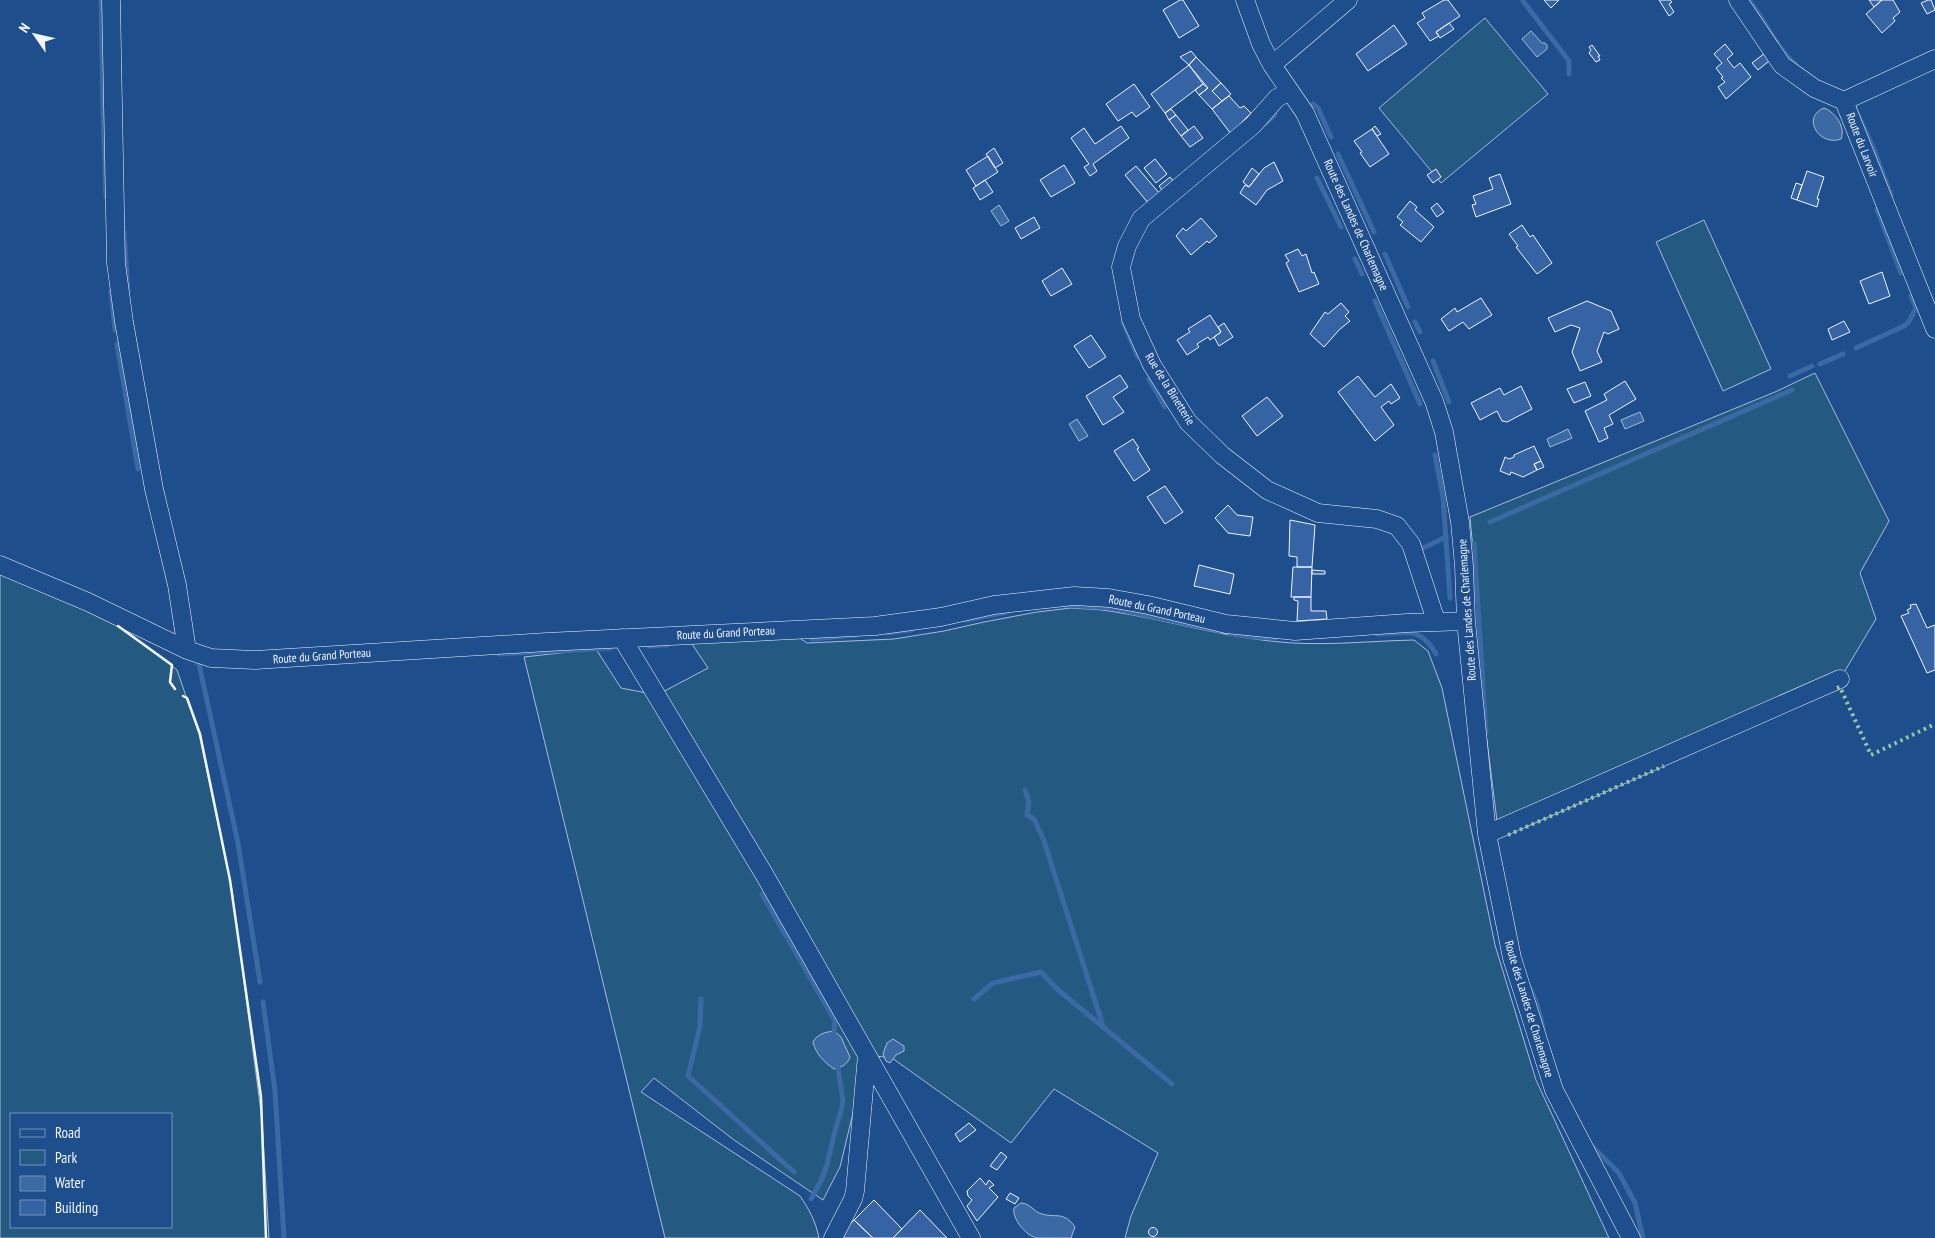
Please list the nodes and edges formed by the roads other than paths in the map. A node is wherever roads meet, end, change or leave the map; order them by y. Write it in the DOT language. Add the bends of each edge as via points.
graph roads {
  1 [pos="111,0"];
  2 [pos="1245,0"];
  3 [pos="1348,0"];
  4 [pos="1738,0"];
  5 [pos="1935,59"];
  6 [pos="1272,65"];
  7 [pos="1290,91"];
  8 [pos="1844,101"];
  9 [pos="1935,329"];
  10 [pos="0,565"];
  11 [pos="1436,621"];
  12 [pos="1466,621"];
  13 [pos="622,638"];
  14 [pos="187,650"];
  15 [pos="1840,679"];
  16 [pos="1487,834"];
  17 [pos="867,1055"];
  18 [pos="832,1238"];
  19 [pos="972,1238"];
  20 [pos="1631,1238"];
  1 -- 14 [label="street" via="116,263 154,489 177,586"];
  2 -- 6 [label="street, Route des Landes de Charlemagne"];
  3 -- 6 [label="street"];
  4 -- 8 [label="street, Route du Larvoir" via="1782,65 1814,88"];
  5 -- 8 [label="street"];
  6 -- 7 [label="street, Route des Landes de Charlemagne"];
  7 -- 11 [label="street, Rue de la Binetterie" via="1277,98 1253,125 1141,218 1127,246 1121,268 1131,319 1152,365 1188,422 1244,473 1267,490 1318,513 1378,520 1397,526 1412,544"];
  7 -- 12 [label="street, Route des Landes de Charlemagne" via="1305,113 1434,401 1444,432 1460,522"];
  8 -- 9 [label="street, Route du Larvoir"];
  10 -- 14 [label="street, Route du Grand Porteau" via="88,602"];
  11 -- 12 [label="street, Route du Grand Porteau"];
  11 -- 13 [label="street, Route du Grand Porteau" via="1295,631 1226,624 1108,598 1074,596 994,605 941,617 874,626"];
  12 -- 16 [label="street, Route des Landes de Charlemagne"];
  13 -- 14 [label="street, Route du Grand Porteau" via="255,660 211,658"];
  13 -- 17 [label="street" via="764,874"];
  15 -- 16 [label="street"];
  16 -- 20 [label="street, Route des Landes de Charlemagne" via="1512,958 1554,1090"];
  17 -- 18 [label="street" via="855,1191"];
  17 -- 19 [label="street"];
}
